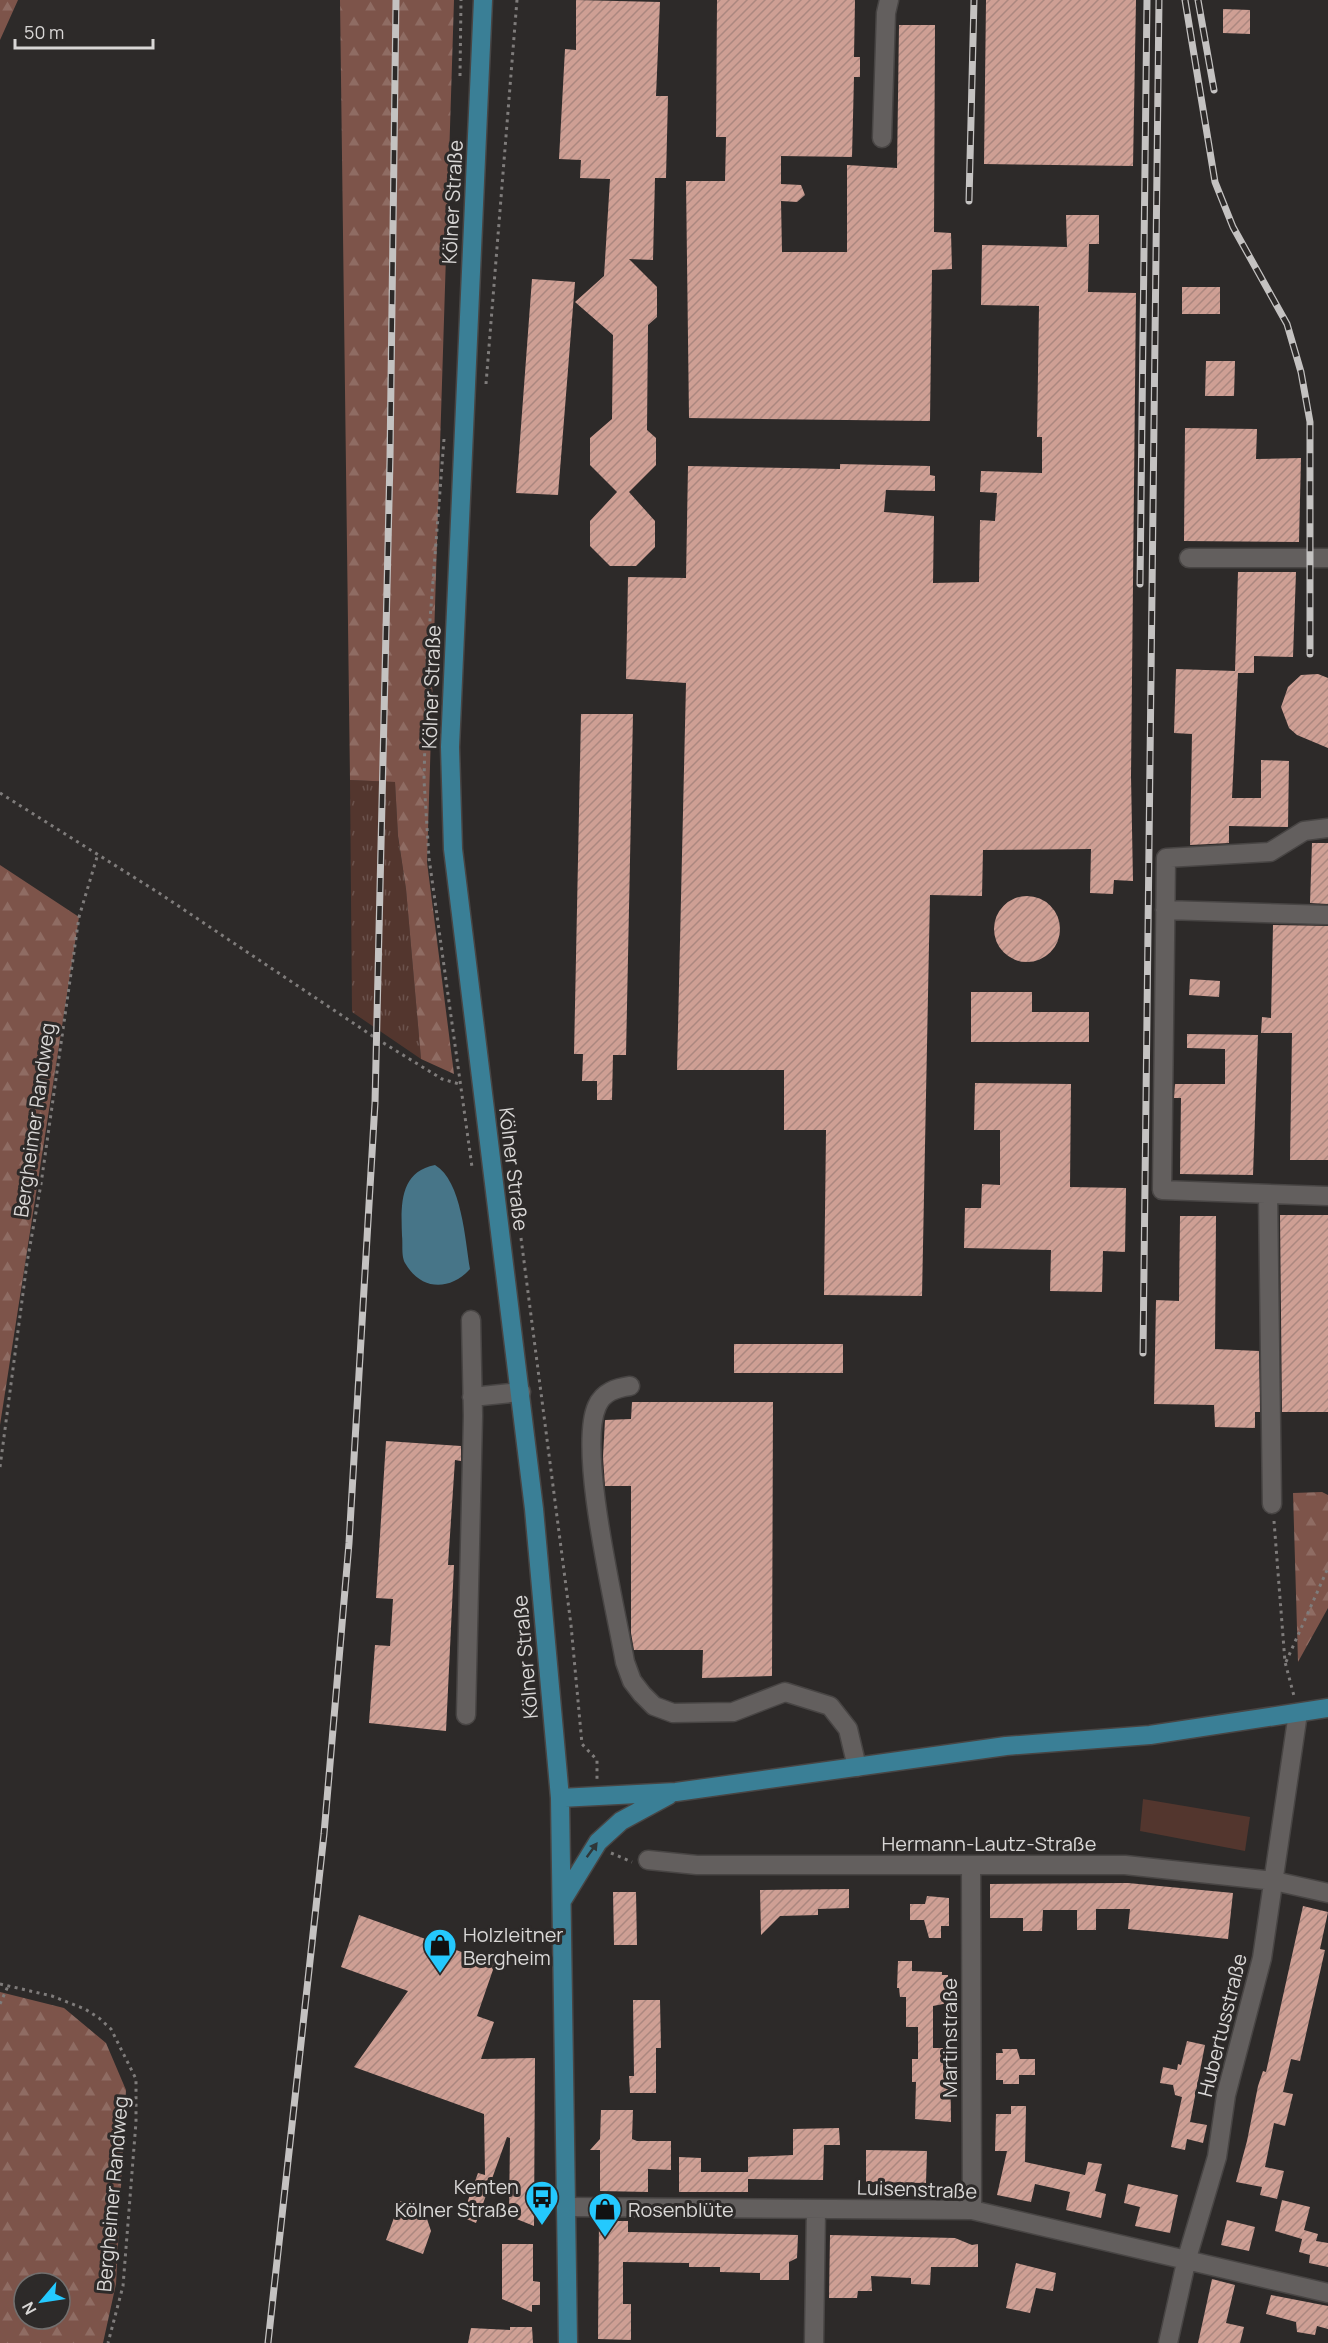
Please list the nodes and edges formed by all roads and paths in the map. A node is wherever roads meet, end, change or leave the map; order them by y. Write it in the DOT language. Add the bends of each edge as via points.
graph roads {
  1 [pos="483,0"];
  2 [pos="517,0"];
  3 [pos="889,0"];
  4 [pos="882,138"];
  5 [pos="486,385"];
  6 [pos="1189,558"];
  7 [pos="1328,558"];
  8 [pos="0,793"];
  9 [pos="1328,828"];
  10 [pos="97,857"];
  11 [pos="1165,910"];
  12 [pos="1328,915"];
  13 [pos="481,1086"];
  14 [pos="1268,1194"];
  15 [pos="1328,1196"];
  16 [pos="520,1233"];
  17 [pos="471,1320"];
  18 [pos="630,1386"];
  19 [pos="521,1392"];
  20 [pos="472,1397"];
  21 [pos="0,1467"];
  22 [pos="1272,1504"];
  23 [pos="1328,1568"];
  24 [pos="1285,1662"];
  25 [pos="1328,1708"];
  26 [pos="1298,1713"];
  27 [pos="466,1715"];
  28 [pos="857,1767"];
  29 [pos="676,1792"];
  30 [pos="598,1796"];
  31 [pos="560,1798"];
  32 [pos="648,1860"];
  33 [pos="971,1866"];
  34 [pos="1274,1881"];
  35 [pos="1328,1893"];
  36 [pos="562,1900"];
  37 [pos="0,1984"];
  38 [pos="8,1986"];
  39 [pos="0,2004"];
  40 [pos="567,2207"];
  41 [pos="816,2209"];
  42 [pos="972,2210"];
  43 [pos="1187,2258"];
  44 [pos="1328,2293"];
  45 [pos="108,2343"];
  46 [pos="568,2343"];
  47 [pos="814,2343"];
  48 [pos="1168,2343"];
  1 -- 13 [label="main road, Kölner Straße" via="450,747 453,849"];
  2 -- 5 [label="path"];
  3 -- 4 [label="street"];
  6 -- 7 [label="street"];
  8 -- 10 [label="path"];
  9 -- 11 [label="street" via="1304,831 1270,852 1166,858"];
  10 -- 13 [label="path" via="159,893 442,1079"];
  10 -- 21 [label="path, Bergheimer Randweg" via="79,917"];
  11 -- 12 [label="street"];
  11 -- 14 [label="street" via="1162,1190"];
  13 -- 19 [label="main road, Kölner Straße"];
  14 -- 15 [label="street"];
  14 -- 22 [label="street"];
  16 -- 30 [label="path" via="571,1625 582,1744 597,1761"];
  17 -- 20 [label="street"];
  18 -- 28 [label="street" via="607,1393 597,1405 592,1422 593,1483 625,1662 632,1681 654,1706 673,1713 734,1712 785,1692 830,1706 848,1729"];
  19 -- 20 [label="street"];
  19 -- 31 [label="main road, Kölner Straße"];
  20 -- 27 [label="street"];
  22 -- 24 [label="path"];
  23 -- 24 [label="path"];
  24 -- 26 [label="path"];
  25 -- 26 [label="main road"];
  26 -- 28 [label="main road" via="1150,1735 1006,1746"];
  26 -- 34 [label="street, Hubertusstraße"];
  28 -- 29 [label="main road"];
  29 -- 30 [label="main road"];
  36 -- 29 [label="main road, one-way" via="598,1842 621,1821"];
  30 -- 31 [label="main road"];
  31 -- 36 [label="main road, Kölner Straße"];
  32 -- 33 [label="street, Hermann-Lautz-Straße" via="697,1865"];
  33 -- 34 [label="street, Hermann-Lautz-Straße" via="1125,1865"];
  33 -- 42 [label="street, Martinstraße"];
  34 -- 35 [label="street, Hermann-Lautz-Straße"];
  34 -- 43 [label="street, Hubertusstraße" via="1262,1958 1226,2095 1217,2157"];
  36 -- 40 [label="main road, Kölner Straße"];
  37 -- 38 [label="path, Bergheimer Randweg"];
  38 -- 39 [label="path"];
  38 -- 45 [label="path, Bergheimer Randweg" via="52,1996 99,2018 111,2030 135,2079 136,2122 123,2286"];
  40 -- 41 [label="street, Luisenstraße"];
  40 -- 46 [label="main road, Kölner Straße"];
  41 -- 42 [label="street, Luisenstraße"];
  41 -- 47 [label="street"];
  42 -- 43 [label="street, Luisenstraße"];
  43 -- 44 [label="street, Luisenstraße"];
  43 -- 48 [label="street, Hubertusstraße"];
}
